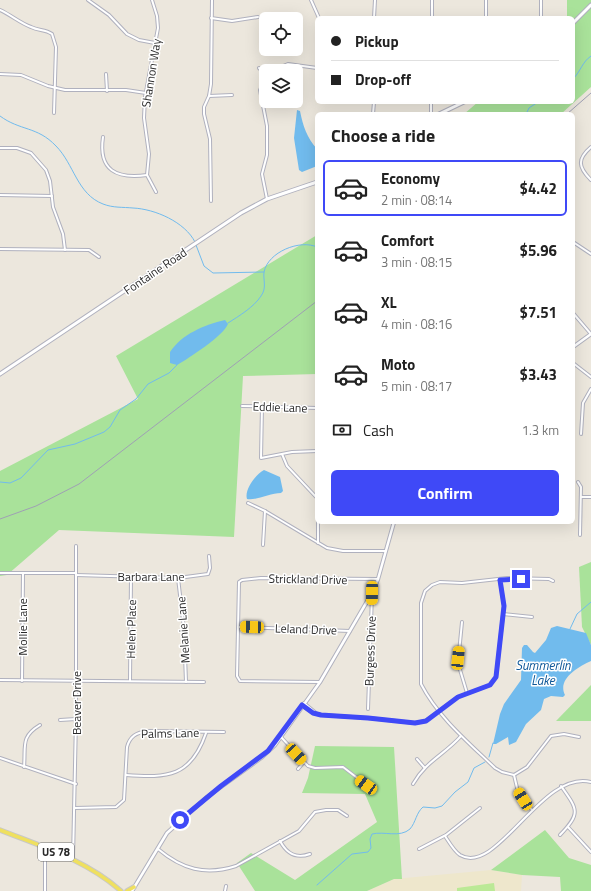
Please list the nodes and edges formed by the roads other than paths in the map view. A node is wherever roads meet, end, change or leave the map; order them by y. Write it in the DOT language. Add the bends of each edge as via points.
graph roads {
  1 [pos="88,0"];
  2 [pos="152,0"];
  3 [pos="212,0"];
  4 [pos="312,0"];
  5 [pos="375,0"];
  6 [pos="432,0"];
  7 [pos="486,0"];
  8 [pos="541,0"];
  9 [pos="591,5"];
  10 [pos="0,10"];
  11 [pos="318,16"];
  12 [pos="374,16"];
  13 [pos="432,16"];
  14 [pos="486,16"];
  15 [pos="541,16"];
  16 [pos="258,17"];
  17 [pos="211,18"];
  18 [pos="575,21"];
  19 [pos="155,43"];
  20 [pos="303,66"];
  21 [pos="315,68"];
  22 [pos="0,74"];
  23 [pos="106,74"];
  24 [pos="56,88"];
  25 [pos="107,91"];
  26 [pos="146,93"];
  27 [pos="232,95"];
  28 [pos="209,96"];
  29 [pos="460,104"];
  30 [pos="264,108"];
  31 [pos="443,112"];
  32 [pos="54,113"];
  33 [pos="103,137"];
  34 [pos="591,147"];
  35 [pos="0,148"];
  36 [pos="147,175"];
  37 [pos="591,180"];
  38 [pos="315,183"];
  39 [pos="156,192"];
  40 [pos="0,196"];
  41 [pos="52,196"];
  42 [pos="267,199"];
  43 [pos="211,201"];
  44 [pos="575,243"];
  45 [pos="0,249"];
  46 [pos="65,250"];
  47 [pos="591,254"];
  48 [pos="99,258"];
  49 [pos="575,315"];
  50 [pos="591,334"];
  51 [pos="575,346"];
  52 [pos="575,364"];
  53 [pos="0,374"];
  54 [pos="591,376"];
  55 [pos="591,390"];
  56 [pos="242,406"];
  57 [pos="262,406"];
  58 [pos="315,408"];
  59 [pos="582,434"];
  60 [pos="315,452"];
  61 [pos="282,454"];
  62 [pos="578,482"];
  63 [pos="315,496"];
  64 [pos="581,496"];
  65 [pos="591,497"];
  66 [pos="248,503"];
  67 [pos="265,511"];
  68 [pos="318,524"];
  69 [pos="393,524"];
  70 [pos="580,535"];
  71 [pos="318,543"];
  72 [pos="263,545"];
  73 [pos="76,546"];
  74 [pos="385,551"];
  75 [pos="209,556"];
  76 [pos="0,573"];
  77 [pos="23,573"];
  78 [pos="76,574"];
  79 [pos="131,577"];
  80 [pos="178,578"];
  81 [pos="378,579"];
  82 [pos="500,580"];
  83 [pos="553,581"];
  84 [pos="372,593"];
  85 [pos="503,614"];
  86 [pos="532,617"];
  87 [pos="462,622"];
  88 [pos="238,627"];
  89 [pos="351,631"];
  90 [pos="0,680"];
  91 [pos="22,681"];
  92 [pos="76,681"];
  93 [pos="130,682"];
  94 [pos="186,682"];
  95 [pos="204,682"];
  96 [pos="320,682"];
  97 [pos="467,693"];
  98 [pos="308,698"];
  99 [pos="303,704"];
  100 [pos="312,709"];
  101 [pos="368,709"];
  102 [pos="440,711"];
  103 [pos="316,713"];
  104 [pos="76,719"];
  105 [pos="60,720"];
  106 [pos="40,725"];
  107 [pos="224,732"];
  108 [pos="206,733"];
  109 [pos="280,736"];
  110 [pos="461,736"];
  111 [pos="579,737"];
  112 [pos="0,758"];
  113 [pos="417,759"];
  114 [pos="304,762"];
  115 [pos="24,767"];
  116 [pos="424,767"];
  117 [pos="298,769"];
  118 [pos="126,775"];
  119 [pos="514,775"];
  120 [pos="591,782"];
  121 [pos="76,784"];
  122 [pos="413,784"];
  123 [pos="561,786"];
  124 [pos="372,790"];
  125 [pos="75,808"];
  126 [pos="480,808"];
  127 [pos="532,810"];
  128 [pos="347,816"];
  129 [pos="568,827"];
  130 [pos="0,830"];
  131 [pos="560,835"];
  132 [pos="445,836"];
  133 [pos="280,841"];
  134 [pos="45,848"];
  135 [pos="419,848"];
  136 [pos="158,849"];
  137 [pos="591,852"];
  138 [pos="310,854"];
  139 [pos="73,859"];
  140 [pos="226,886"];
  141 [pos="134,887"];
  142 [pos="121,890"];
  143 [pos="45,891"];
  144 [pos="126,891"];
  145 [pos="132,891"];
  146 [pos="225,891"];
  1 -- 19 [label="street" via="109,15 127,34 139,40"];
  2 -- 19 [label="street, Shannon Way" via="158,22"];
  3 -- 17 [label="street"];
  4 -- 11 [label="street"];
  5 -- 12 [label="street"];
  6 -- 13 [label="street"];
  7 -- 14 [label="street"];
  8 -- 15 [label="street"];
  9 -- 18 [label="main road"];
  10 -- 24 [label="street" via="26,25 35,29 45,29 52,34 56,47"];
  16 -- 17 [label="street" via="232,21"];
  17 -- 28 [label="street" via="212,72"];
  19 -- 26 [label="street, Shannon Way"];
  20 -- 21 [label="street"];
  22 -- 24 [label="street" via="21,75"];
  23 -- 25 [label="street"];
  24 -- 25 [label="street"];
  24 -- 32 [label="street"];
  25 -- 26 [label="street"];
  26 -- 36 [label="street, Shannon Way" via="144,118 149,154"];
  27 -- 28 [label="street"];
  28 -- 43 [label="street" via="204,114 210,139"];
  29 -- 31 [label="main road"];
  30 -- 42 [label="street" via="267,126 267,155 262,174"];
  33 -- 36 [label="street" via="103,155 110,169 121,176"];
  34 -- 37 [label="street" via="580,163 582,170"];
  35 -- 41 [label="street" via="17,148 31,152 46,170"];
  36 -- 39 [label="street"];
  38 -- 42 [label="main road, Fontaine Road"];
  40 -- 41 [label="street"];
  41 -- 46 [label="street"];
  42 -- 53 [label="main road, Fontaine Road" via="196,242"];
  44 -- 47 [label="street"];
  45 -- 46 [label="street"];
  46 -- 48 [label="street" via="89,250"];
  49 -- 50 [label="street"];
  50 -- 51 [label="street"];
  52 -- 54 [label="street"];
  55 -- 59 [label="street" via="583,403"];
  56 -- 57 [label="street, Eddie Lane"];
  57 -- 58 [label="street, Eddie Lane"];
  57 -- 61 [label="street" via="261,458"];
  60 -- 61 [label="street"];
  61 -- 63 [label="street" via="287,466"];
  62 -- 64 [label="street"];
  64 -- 65 [label="street"];
  64 -- 70 [label="street"];
  66 -- 67 [label="street"];
  67 -- 71 [label="street"];
  67 -- 72 [label="street"];
  68 -- 71 [label="street"];
  69 -- 74 [label="street"];
  71 -- 74 [label="street" via="327,548 343,551"];
  73 -- 78 [label="street, Beaver Drive"];
  74 -- 81 [label="street"];
  75 -- 80 [label="street, Barbara Lane" via="208,574"];
  76 -- 77 [label="street, Barbara Lane"];
  77 -- 78 [label="street, Barbara Lane"];
  77 -- 91 [label="street, Mollie Lane"];
  78 -- 79 [label="street, Barbara Lane"];
  78 -- 92 [label="street, Beaver Drive"];
  79 -- 80 [label="street, Barbara Lane"];
  79 -- 93 [label="street, Helen Place"];
  80 -- 94 [label="street, Melanie Lane" via="184,629"];
  81 -- 84 [label="street"];
  81 -- 88 [label="street, Strickland Drive" via="242,580 239,582"];
  82 -- 83 [label="street"];
  82 -- 85 [label="street" via="504,595"];
  82 -- 102 [label="street" via="440,582 425,591 420,611 421,684"];
  84 -- 89 [label="street"];
  84 -- 101 [label="street, Burgess Drive"];
  85 -- 86 [label="street"];
  85 -- 97 [label="street" via="496,677 483,689"];
  87 -- 97 [label="street" via="458,663"];
  88 -- 89 [label="street, Leland Drive"];
  88 -- 96 [label="street" via="237,676 240,682"];
  89 -- 96 [label="street"];
  90 -- 91 [label="street"];
  91 -- 92 [label="street"];
  92 -- 93 [label="street"];
  92 -- 104 [label="street, Beaver Drive"];
  93 -- 94 [label="street"];
  94 -- 95 [label="street"];
  96 -- 98 [label="street"];
  97 -- 102 [label="street"];
  98 -- 99 [label="street"];
  98 -- 100 [label="street"];
  99 -- 100 [label="street"];
  99 -- 103 [label="street"];
  99 -- 109 [label="street"];
  100 -- 103 [label="street"];
  102 -- 103 [label="street" via="426,721 415,723"];
  102 -- 110 [label="street"];
  104 -- 105 [label="street"];
  104 -- 121 [label="street, Beaver Drive"];
  106 -- 115 [label="street" via="27,736"];
  107 -- 108 [label="street"];
  108 -- 118 [label="street" via="192,762 179,772 166,776"];
  108 -- 118 [label="street, Palms Lane" via="147,731 136,734 129,740 127,747"];
  109 -- 114 [label="street"];
  109 -- 136 [label="street" via="260,758 191,810 167,833"];
  110 -- 116 [label="street" via="445,753"];
  110 -- 119 [label="street" via="495,768"];
  111 -- 119 [label="street" via="564,734 551,736 527,767"];
  112 -- 115 [label="street"];
  113 -- 116 [label="street"];
  114 -- 117 [label="street"];
  114 -- 124 [label="street" via="315,768 343,767"];
  115 -- 121 [label="street"];
  116 -- 122 [label="street"];
  118 -- 125 [label="street, Palms Lane" via="126,795 116,807"];
  119 -- 127 [label="street" via="518,792"];
  120 -- 123 [label="street" via="574,780"];
  121 -- 125 [label="street, Beaver Drive"];
  123 -- 127 [label="street"];
  123 -- 129 [label="street" via="575,807 575,818"];
  125 -- 139 [label="street, Beaver Drive"];
  126 -- 132 [label="street"];
  127 -- 132 [label="street" via="515,829 482,856 465,857 456,852"];
  128 -- 133 [label="street" via="338,810 318,811 299,831"];
  129 -- 131 [label="street"];
  129 -- 137 [label="street"];
  130 -- 134 [label="main road, US 78"];
  132 -- 135 [label="street"];
  133 -- 136 [label="street" via="227,869 190,869 178,864"];
  133 -- 138 [label="street" via="292,855"];
  134 -- 139 [label="main road, US 78"];
  134 -- 143 [label="street"];
  136 -- 141 [label="street"];
  139 -- 142 [label="main road, US 78" via="101,874"];
  140 -- 146 [label="street"];
  141 -- 144 [label="main road"];
  141 -- 145 [label="street"];
  142 -- 144 [label="main road"];
}
